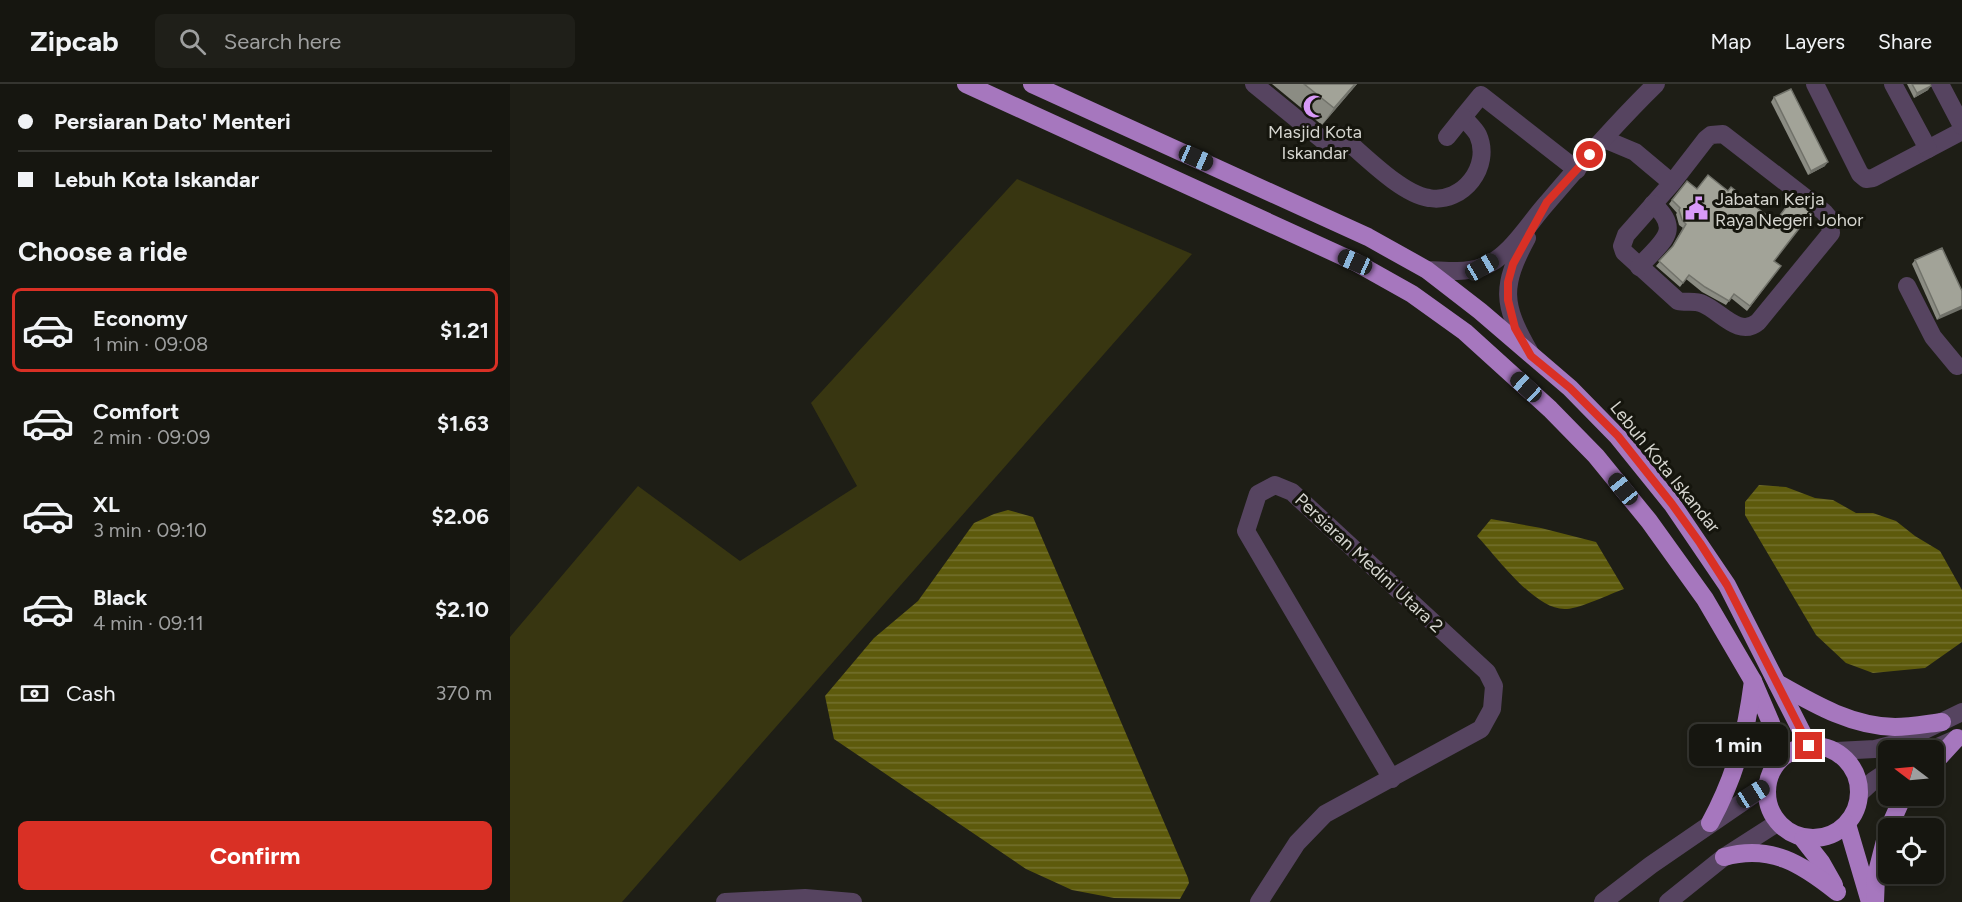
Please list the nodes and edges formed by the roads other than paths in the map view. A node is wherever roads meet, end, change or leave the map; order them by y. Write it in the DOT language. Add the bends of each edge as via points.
graph roads {
  1 [pos="966,84"];
  2 [pos="1032,84"];
  3 [pos="1254,84"];
  4 [pos="1656,84"];
  5 [pos="1815,84"];
  6 [pos="1893,84"];
  7 [pos="1940,84"];
  8 [pos="1463,117"];
  9 [pos="1962,126"];
  10 [pos="1962,131"];
  11 [pos="1447,137"];
  12 [pos="1604,139"];
  13 [pos="1928,149"];
  14 [pos="1577,170"];
  15 [pos="1672,183"];
  16 [pos="1547,202"];
  17 [pos="1653,204"];
  18 [pos="1639,267"];
  19 [pos="1427,270"];
  20 [pos="1907,286"];
  21 [pos="1531,356"];
  22 [pos="1960,370"];
  23 [pos="1753,681"];
  24 [pos="1777,683"];
  25 [pos="1962,712"];
  26 [pos="1942,722"];
  27 [pos="1960,737"];
  28 [pos="1944,744"];
  29 [pos="1809,746"];
  30 [pos="1836,751"];
  31 [pos="1944,753"];
  32 [pos="1782,757"];
  33 [pos="1878,778"];
  34 [pos="1392,779"];
  35 [pos="1766,786"];
  36 [pos="1859,794"];
  37 [pos="1710,823"];
  38 [pos="1777,823"];
  39 [pos="1847,824"];
  40 [pos="1803,839"];
  41 [pos="1724,857"];
  42 [pos="1878,869"];
  43 [pos="1839,897"];
  44 [pos="807,900"];
  45 [pos="725,902"];
  46 [pos="853,902"];
  47 [pos="1258,902"];
  48 [pos="1603,902"];
  49 [pos="1668,902"];
  50 [pos="1870,902"];
  51 [pos="1875,902"];
  1 -- 23 [label="highway" via="1355,262 1412,294 1465,332 1596,456 1705,599"];
  2 -- 19 [label="highway, Lebuh Kota Iskandar" via="1368,237"];
  3 -- 8 [label="street" via="1330,147 1340,135 1406,190 1429,198 1455,194 1467,187 1476,174 1481,147 1477,134"];
  4 -- 12 [label="street"];
  5 -- 13 [label="street" via="1862,177 1873,178"];
  6 -- 13 [label="street"];
  7 -- 9 [label="street"];
  8 -- 11 [label="street"];
  8 -- 14 [label="street" via="1481,95"];
  10 -- 13 [label="street"];
  12 -- 14 [label="street"];
  12 -- 15 [label="street" via="1635,152"];
  14 -- 16 [label="street"];
  15 -- 17 [label="street"];
  15 -- 18 [label="street" via="1711,135 1723,134 1824,212 1831,233 1758,322 1748,327 1736,325 1705,304 1678,302"];
  16 -- 19 [label="street" via="1502,256 1482,267 1456,272"];
  16 -- 21 [label="street" via="1513,264 1508,282 1515,328"];
  17 -- 18 [label="street" via="1665,214 1668,230"];
  17 -- 18 [label="street" via="1623,240 1624,252"];
  19 -- 21 [label="highway, Lebuh Kota Iskandar"];
  20 -- 22 [label="street" via="1933,337"];
  21 -- 24 [label="highway, Lebuh Kota Iskandar" via="1618,436 1672,504 1727,585"];
  23 -- 32 [label="highway"];
  23 -- 37 [label="highway" via="1738,763"];
  24 -- 26 [label="highway" via="1827,711 1851,719 1894,727"];
  24 -- 29 [label="highway, Lebuh Kota Iskandar"];
  25 -- 26 [label="street"];
  26 -- 30 [label="street" via="1898,743 1875,749"];
  27 -- 28 [label="street"];
  27 -- 31 [label="highway"];
  29 -- 30 [label="highway"];
  29 -- 32 [label="highway"];
  30 -- 36 [label="highway" via="1848,761 1857,777"];
  32 -- 35 [label="highway"];
  33 -- 36 [label="street"];
  34 -- 34 [label="street, Persiaran Medini Utara 2" via="1482,729 1492,709 1494,686 1487,672 1301,500 1275,485 1258,494 1246,531"];
  34 -- 47 [label="street, Persiaran Medini Utara 2" via="1325,814 1297,843"];
  35 -- 37 [label="street"];
  35 -- 38 [label="highway" via="1768,806"];
  36 -- 39 [label="highway" via="1856,810"];
  37 -- 48 [label="street"];
  38 -- 40 [label="highway"];
  38 -- 41 [label="street"];
  39 -- 40 [label="highway" via="1827,837"];
  39 -- 50 [label="highway"];
  40 -- 43 [label="highway" via="1821,862"];
  41 -- 43 [label="highway" via="1741,852 1784,858 1809,869"];
  41 -- 49 [label="street"];
  42 -- 51 [label="highway"];
  44 -- 45 [label="street"];
  44 -- 46 [label="street"];
}
